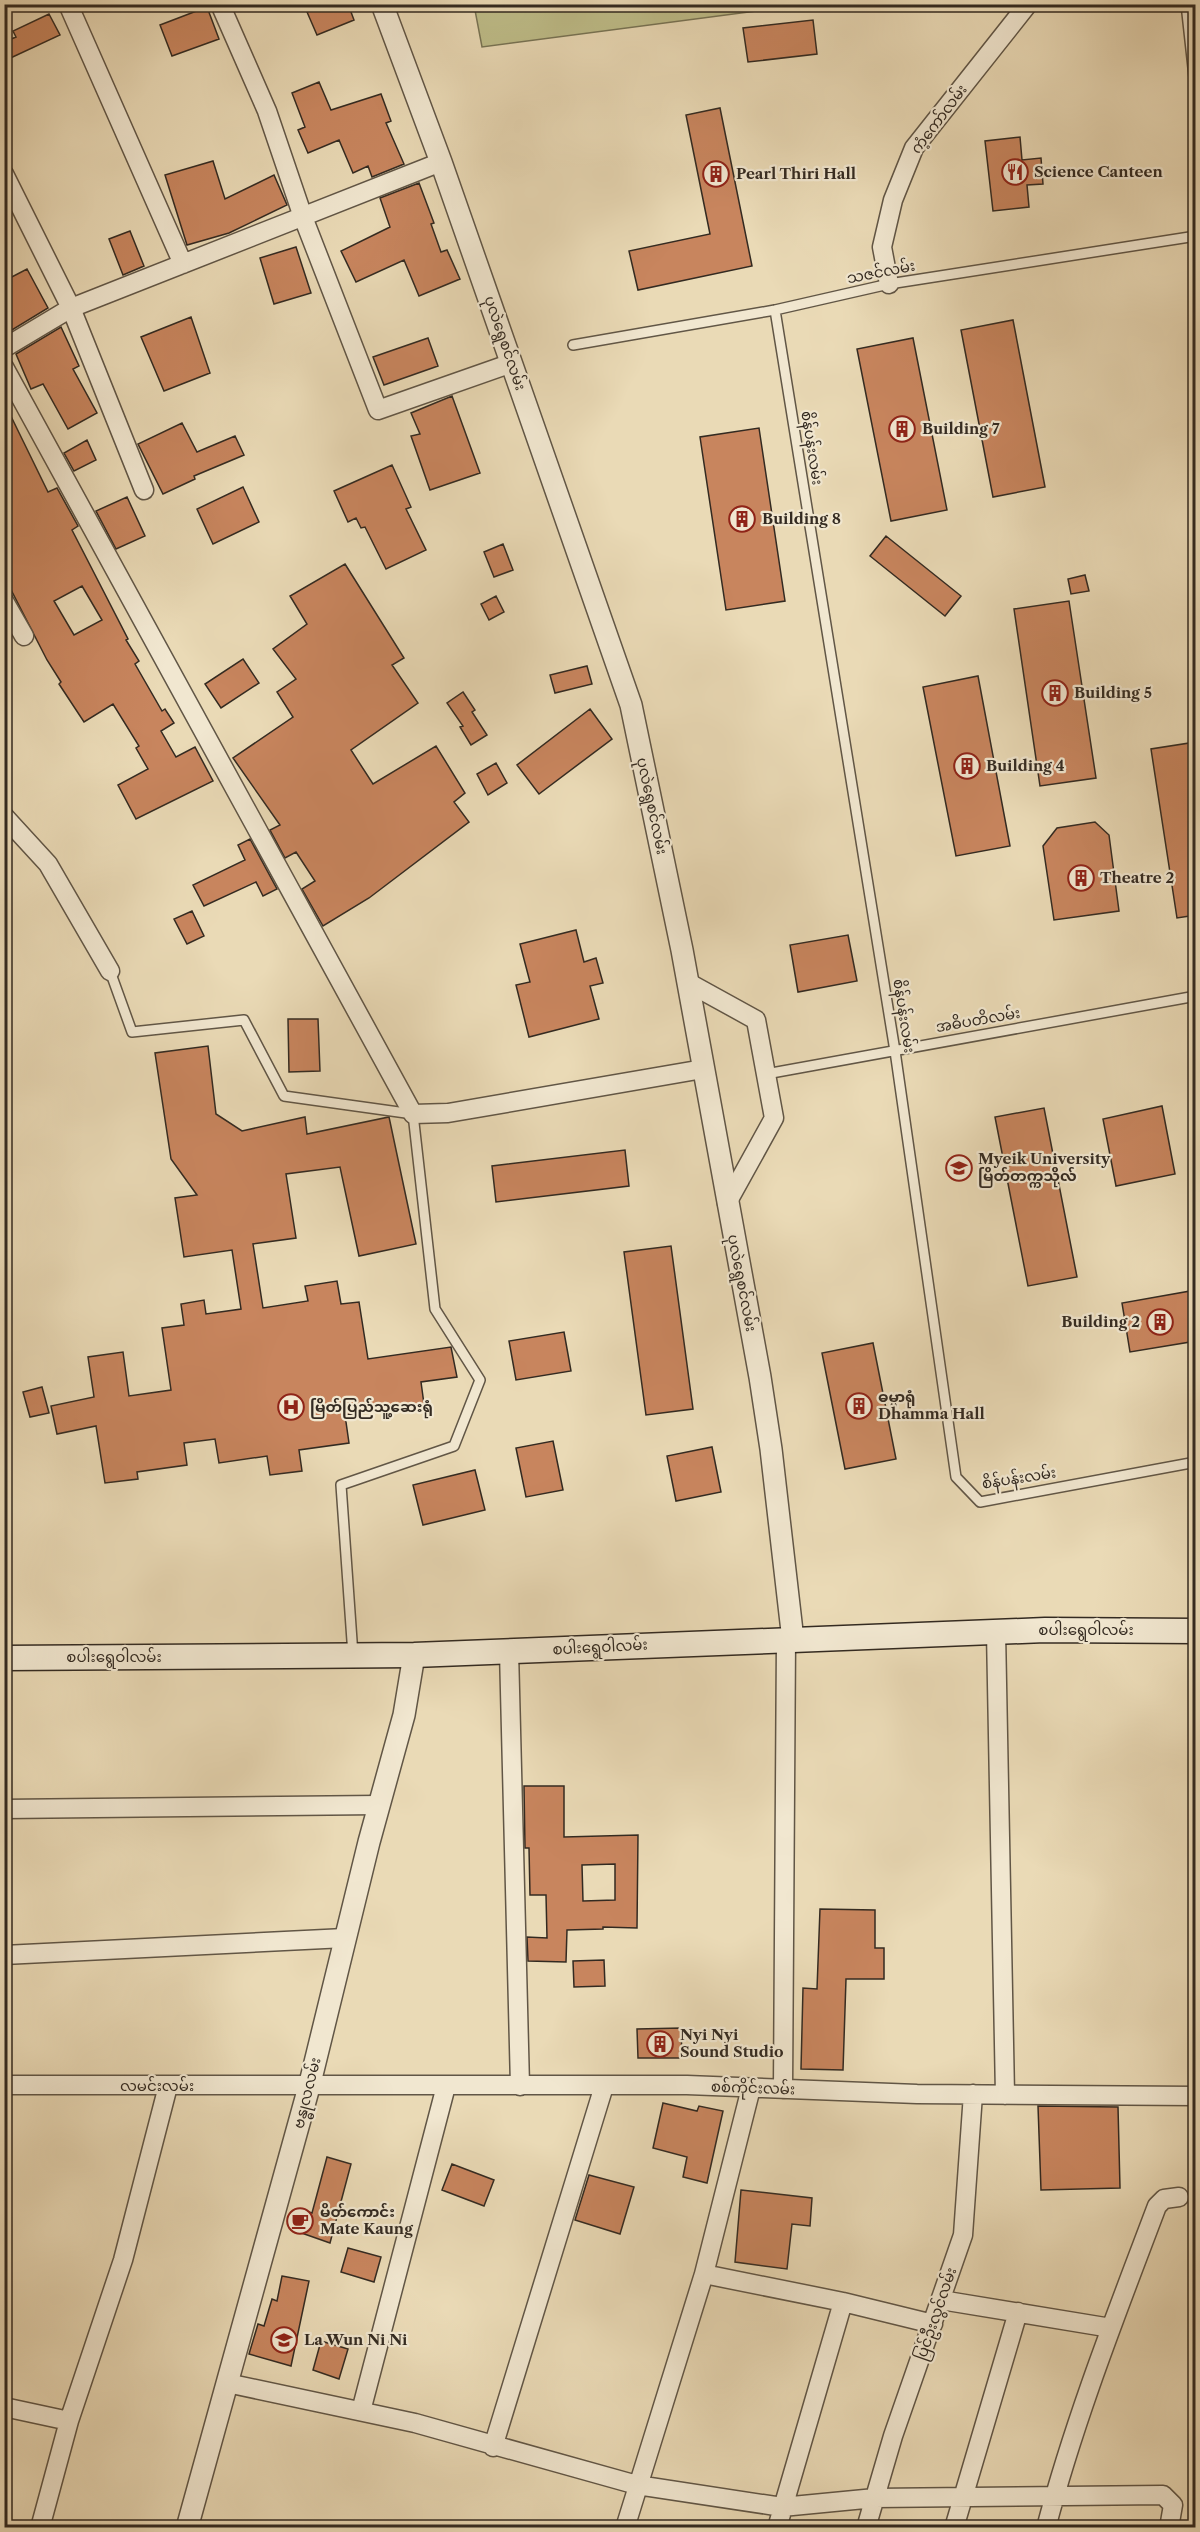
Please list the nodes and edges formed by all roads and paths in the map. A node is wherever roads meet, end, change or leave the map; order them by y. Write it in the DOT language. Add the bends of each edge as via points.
graph roads {
  1 [pos="68,4"];
  2 [pos="220,4"];
  3 [pos="382,4"];
  4 [pos="1028,4"];
  5 [pos="1186,4"];
  6 [pos="1196,94"];
  7 [pos="441,162"];
  8 [pos="4,174"];
  9 [pos="303,217"];
  10 [pos="1196,236"];
  11 [pos="183,264"];
  12 [pos="889,284"];
  13 [pos="71,308"];
  14 [pos="775,310"];
  15 [pos="573,345"];
  16 [pos="4,348"];
  17 [pos="512,363"];
  18 [pos="4,367"];
  19 [pos="144,490"];
  20 [pos="4,600"];
  21 [pos="24,636"];
  22 [pos="4,816"];
  23 [pos="110,971"];
  24 [pos="687,982"];
  25 [pos="1196,996"];
  26 [pos="895,1051"];
  27 [pos="703,1069"];
  28 [pos="766,1074"];
  29 [pos="413,1114"];
  30 [pos="727,1203"];
  31 [pos="1196,1462"];
  32 [pos="1196,1631"];
  33 [pos="996,1632"];
  34 [pos="789,1639"];
  35 [pos="509,1651"];
  36 [pos="353,1655"];
  37 [pos="414,1655"];
  38 [pos="4,1658"];
  39 [pos="379,1805"];
  40 [pos="4,1809"];
  41 [pos="345,1938"];
  42 [pos="4,1955"];
  43 [pos="4,2085"];
  44 [pos="168,2085"];
  45 [pos="446,2086"];
  46 [pos="520,2086"];
  47 [pos="604,2086"];
  48 [pos="309,2087"];
  49 [pos="751,2088"];
  50 [pos="783,2089"];
  51 [pos="973,2094"];
  52 [pos="1005,2095"];
  53 [pos="1196,2096"];
  54 [pos="1179,2197"];
  55 [pos="704,2274"];
  56 [pos="941,2300"];
  57 [pos="843,2302"];
  58 [pos="1018,2312"];
  59 [pos="933,2324"];
  60 [pos="1111,2328"];
  61 [pos="227,2383"];
  62 [pos="4,2407"];
  63 [pos="361,2411"];
  64 [pos="69,2421"];
  65 [pos="494,2447"];
  66 [pos="637,2485"];
  67 [pos="1054,2495"];
  68 [pos="963,2496"];
  69 [pos="875,2498"];
  70 [pos="782,2507"];
  71 [pos="40,2528"];
  72 [pos="187,2528"];
  73 [pos="625,2528"];
  74 [pos="777,2528"];
  75 [pos="866,2528"];
  76 [pos="954,2528"];
  77 [pos="1046,2528"];
  78 [pos="1169,2528"];
  1 -- 11 [label="street"];
  2 -- 9 [label="street" via="267,111"];
  3 -- 7 [label="street, ပုလဲရွေစင်လမ်း"];
  4 -- 12 [label="street, ကံ့ကော်လမ်း" via="914,148 893,200 882,247"];
  5 -- 6 [label="lane"];
  7 -- 9 [label="street"];
  7 -- 17 [label="street, ပုလဲရွေစင်လမ်း"];
  8 -- 13 [label="street"];
  9 -- 11 [label="street"];
  9 -- 17 [label="street" via="378,410"];
  10 -- 12 [label="lane, သဇင်လမ်း"];
  11 -- 13 [label="street"];
  12 -- 14 [label="lane, သဇင်လမ်း"];
  13 -- 16 [label="street"];
  13 -- 19 [label="street"];
  14 -- 15 [label="lane, သဇင်လမ်း"];
  14 -- 26 [label="lane, စိန်ပန်းလမ်း"];
  17 -- 24 [label="street, ပုလဲရွေစင်လမ်း" via="631,705"];
  18 -- 29 [label="street"];
  20 -- 21 [label="street"];
  22 -- 23 [label="street" via="48,864"];
  23 -- 29 [label="lane" via="132,1032 244,1020 284,1096"];
  24 -- 27 [label="street, ပုလဲရွေစင်လမ်း"];
  24 -- 28 [label="street" via="756,1020"];
  25 -- 26 [label="lane, အဓိပတိလမ်း"];
  26 -- 28 [label="lane, အဓိပတိလမ်း"];
  26 -- 31 [label="lane, စိန်ပန်းလမ်း" via="956,1477 980,1502"];
  27 -- 29 [label="street" via="448,1113"];
  27 -- 30 [label="street, ပုလဲရွေစင်လမ်း"];
  28 -- 30 [label="street" via="774,1118"];
  29 -- 36 [label="lane" via="435,1309 480,1380 454,1446 341,1485"];
  30 -- 34 [label="street, ပုလဲရွေစင်လမ်း" via="771,1449"];
  32 -- 33 [label="main road, စပါးရွေဝါလမ်း"];
  33 -- 34 [label="main road, စပါးရွေဝါလမ်း"];
  33 -- 52 [label="street"];
  34 -- 35 [label="main road, စပါးရွေဝါလမ်း"];
  34 -- 50 [label="street"];
  35 -- 37 [label="main road, စပါးရွေဝါလမ်း"];
  35 -- 46 [label="street"];
  36 -- 37 [label="main road, စပါးရွေဝါလမ်း"];
  36 -- 38 [label="main road, စပါးရွေဝါလမ်း"];
  37 -- 39 [label="street, ဗန္ဓုလလမ်း" via="404,1715"];
  39 -- 40 [label="street"];
  39 -- 41 [label="street, ဗန္ဓုလလမ်း"];
  41 -- 42 [label="street"];
  41 -- 48 [label="street, ဗန္ဓုလလမ်း"];
  43 -- 44 [label="street, လမင်းလမ်း"];
  44 -- 48 [label="street, လမင်းလမ်း"];
  44 -- 64 [label="street" via="123,2260"];
  45 -- 46 [label="street, စစ်ကိုင်းလမ်း"];
  45 -- 48 [label="street, စစ်ကိုင်းလမ်း"];
  45 -- 63 [label="street"];
  46 -- 47 [label="street, စစ်ကိုင်းလမ်း"];
  47 -- 49 [label="street, စစ်ကိုင်းလမ်း"];
  47 -- 65 [label="street"];
  48 -- 61 [label="street, ဗန္ဓုလလမ်း"];
  49 -- 50 [label="street, စစ်ကိုင်းလမ်း"];
  49 -- 55 [label="street"];
  50 -- 51 [label="street, စစ်ကိုင်းလမ်း"];
  51 -- 52 [label="street, စစ်ကိုင်းလမ်း"];
  51 -- 56 [label="street, ပြင်ဦးလွင်လမ်း" via="963,2235"];
  52 -- 53 [label="street, စစ်ကိုင်းလမ်း"];
  54 -- 60 [label="street" via="1164,2199 1157,2206"];
  55 -- 57 [label="street"];
  55 -- 66 [label="street"];
  56 -- 58 [label="street"];
  56 -- 59 [label="street, ပြင်ဦးလွင်လမ်း"];
  57 -- 59 [label="street"];
  57 -- 70 [label="street"];
  58 -- 60 [label="street"];
  58 -- 68 [label="street"];
  59 -- 69 [label="street, ပြင်ဦးလွင်လမ်း"];
  60 -- 67 [label="street"];
  61 -- 63 [label="street"];
  61 -- 72 [label="street, ဗန္ဓုလလမ်း"];
  62 -- 64 [label="street"];
  63 -- 65 [label="street"];
  64 -- 71 [label="street"];
  65 -- 66 [label="street"];
  66 -- 70 [label="street"];
  66 -- 73 [label="street"];
  67 -- 68 [label="street"];
  67 -- 77 [label="street"];
  67 -- 78 [label="street" via="1163,2494 1173,2505"];
  68 -- 69 [label="street"];
  68 -- 76 [label="street"];
  69 -- 70 [label="street"];
  69 -- 75 [label="street, ပြင်ဦးလွင်လမ်း"];
  70 -- 74 [label="street"];
}
